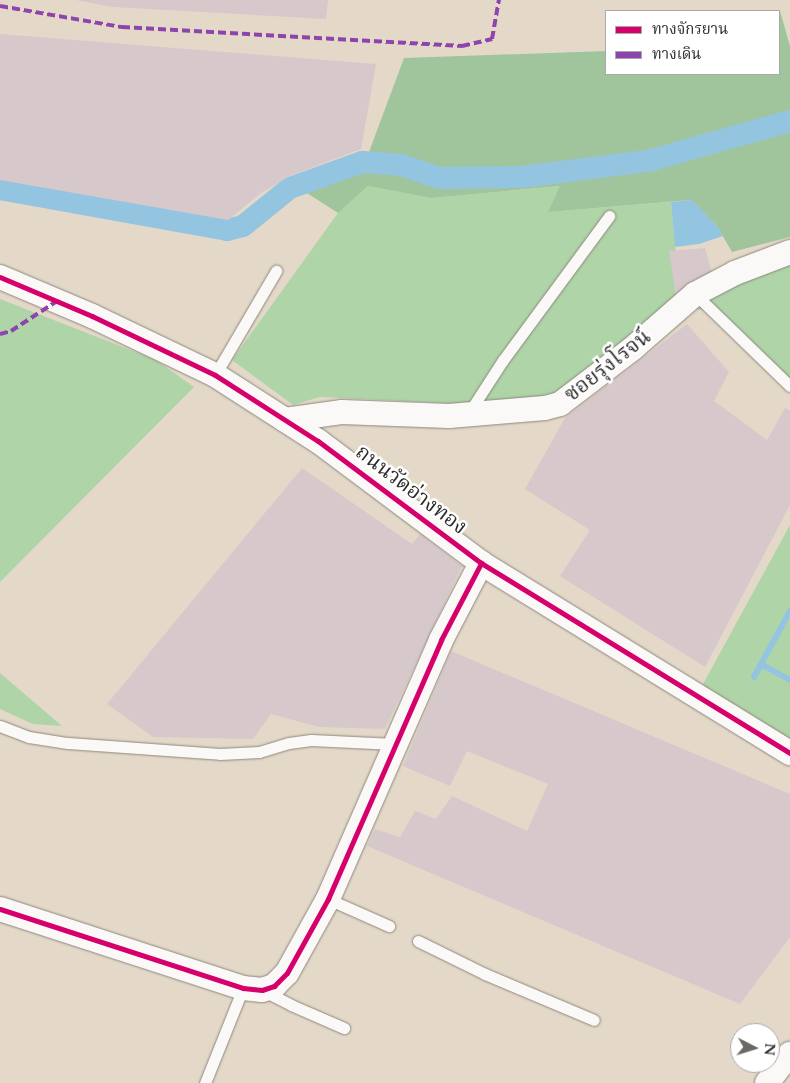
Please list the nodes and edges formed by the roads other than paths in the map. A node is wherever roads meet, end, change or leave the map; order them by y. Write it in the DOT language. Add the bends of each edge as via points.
graph roads {
  1 [pos="609,216"];
  2 [pos="790,252"];
  3 [pos="276,271"];
  4 [pos="0,277"];
  5 [pos="695,294"];
  6 [pos="215,375"];
  7 [pos="790,386"];
  8 [pos="468,414"];
  9 [pos="285,420"];
  10 [pos="481,563"];
  11 [pos="0,726"];
  12 [pos="395,744"];
  13 [pos="790,753"];
  14 [pos="328,899"];
  15 [pos="0,909"];
  16 [pos="389,926"];
  17 [pos="418,941"];
  18 [pos="253,989"];
  19 [pos="594,1020"];
  20 [pos="344,1028"];
  21 [pos="790,1054"];
  22 [pos="204,1083"];
  23 [pos="768,1083"];
  1 -- 8 [label="lane" via="503,360"];
  2 -- 5 [label="street, ซอยรุ่งโรจน์" via="735,273"];
  3 -- 6 [label="lane"];
  4 -- 6 [label="street, ถนนวัดอ่างทอง" via="92,316"];
  5 -- 7 [label="lane"];
  5 -- 8 [label="street, ซอยรุ่งโรจน์" via="632,349 560,404"];
  6 -- 9 [label="street, ถนนวัดอ่างทอง"];
  8 -- 9 [label="street, ซอยรุ่งโรจน์" via="342,412"];
  9 -- 10 [label="street, ถนนวัดอ่างทอง"];
  10 -- 12 [label="street" via="441,640"];
  10 -- 13 [label="street, ถนนวัดอ่างทอง"];
  11 -- 12 [label="lane" via="29,737 68,744 220,754 259,752 311,740"];
  12 -- 14 [label="street"];
  14 -- 16 [label="lane"];
  14 -- 18 [label="street" via="287,973 274,986"];
  15 -- 18 [label="street"];
  17 -- 19 [label="lane" via="485,974"];
  18 -- 20 [label="lane"];
  18 -- 22 [label="lane"];
  21 -- 23 [label="street"];
}
